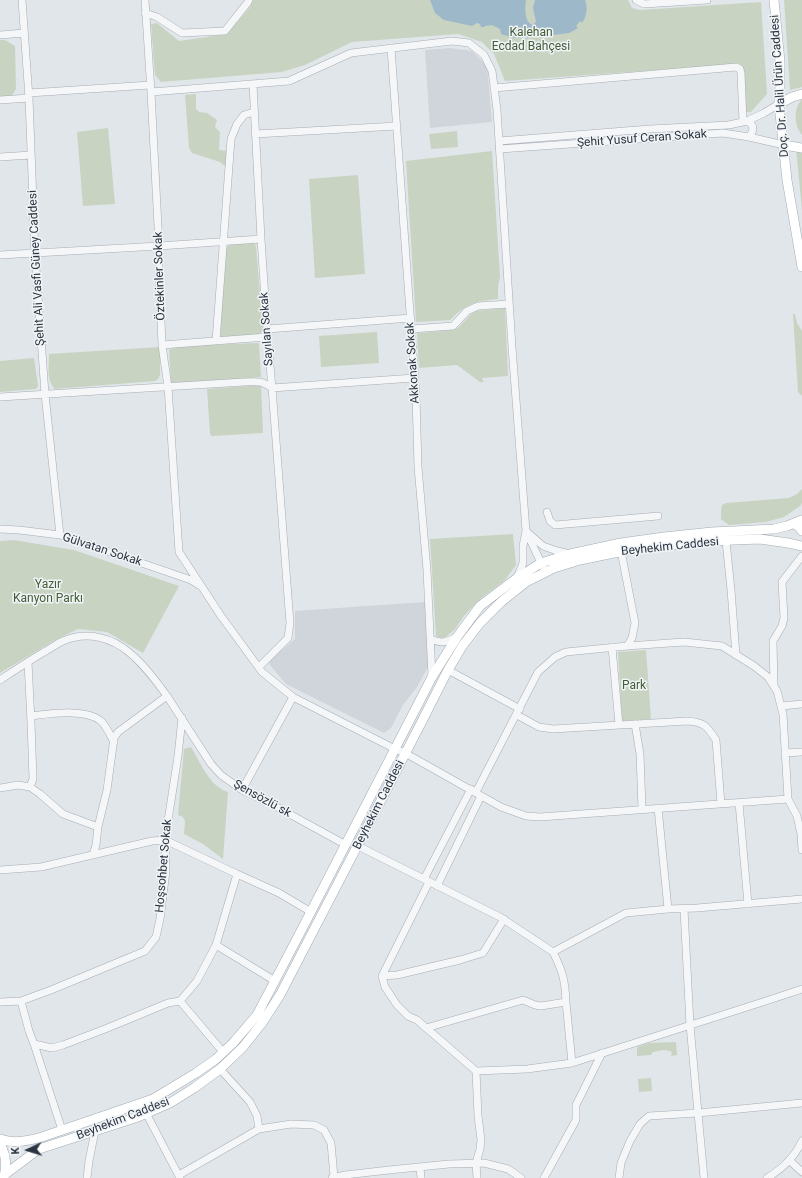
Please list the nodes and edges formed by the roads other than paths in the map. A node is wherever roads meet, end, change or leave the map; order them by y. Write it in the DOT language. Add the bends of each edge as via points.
graph roads {
  1 [pos="22,0"];
  2 [pos="144,0"];
  3 [pos="249,0"];
  4 [pos="636,0"];
  5 [pos="707,0"];
  6 [pos="774,0"];
  7 [pos="145,13"];
  8 [pos="24,33"];
  9 [pos="0,35"];
  10 [pos="391,48"];
  11 [pos="253,84"];
  12 [pos="494,88"];
  13 [pos="151,89"];
  14 [pos="802,94"];
  15 [pos="29,95"];
  16 [pos="0,100"];
  17 [pos="779,104"];
  18 [pos="254,112"];
  19 [pos="745,122"];
  20 [pos="397,126"];
  21 [pos="255,134"];
  22 [pos="749,137"];
  23 [pos="499,141"];
  24 [pos="784,145"];
  25 [pos="802,148"];
  26 [pos="500,149"];
  27 [pos="31,155"];
  28 [pos="0,157"];
  29 [pos="261,239"];
  30 [pos="224,241"];
  31 [pos="160,246"];
  32 [pos="35,254"];
  33 [pos="0,255"];
  34 [pos="802,267"];
  35 [pos="509,304"];
  36 [pos="411,318"];
  37 [pos="267,329"];
  38 [pos="411,329"];
  39 [pos="267,337"];
  40 [pos="216,341"];
  41 [pos="162,345"];
  42 [pos="414,378"];
  43 [pos="168,387"];
  44 [pos="272,388"];
  45 [pos="45,394"];
  46 [pos="0,397"];
  47 [pos="547,512"];
  48 [pos="658,516"];
  49 [pos="798,522"];
  50 [pos="0,529"];
  51 [pos="526,531"];
  52 [pos="802,531"];
  53 [pos="60,535"];
  54 [pos="802,538"];
  55 [pos="726,541"];
  56 [pos="798,545"];
  57 [pos="621,551"];
  58 [pos="570,554"];
  59 [pos="802,556"];
  60 [pos="541,563"];
  61 [pos="546,572"];
  62 [pos="517,578"];
  63 [pos="201,586"];
  64 [pos="457,637"];
  65 [pos="431,639"];
  66 [pos="627,646"];
  67 [pos="612,647"];
  68 [pos="736,655"];
  69 [pos="28,662"];
  70 [pos="259,668"];
  71 [pos="448,670"];
  72 [pos="432,677"];
  73 [pos="0,680"];
  74 [pos="774,686"];
  75 [pos="167,696"];
  76 [pos="293,697"];
  77 [pos="802,704"];
  78 [pos="781,706"];
  79 [pos="518,712"];
  80 [pos="31,716"];
  81 [pos="182,718"];
  82 [pos="636,724"];
  83 [pos="619,725"];
  84 [pos="114,742"];
  85 [pos="395,749"];
  86 [pos="802,752"];
  87 [pos="406,753"];
  88 [pos="785,753"];
  89 [pos="30,787"];
  90 [pos="0,788"];
  91 [pos="242,790"];
  92 [pos="476,792"];
  93 [pos="788,799"];
  94 [pos="739,803"];
  95 [pos="721,804"];
  96 [pos="658,808"];
  97 [pos="642,809"];
  98 [pos="98,827"];
  99 [pos="165,840"];
  100 [pos="346,845"];
  101 [pos="358,846"];
  102 [pos="802,850"];
  103 [pos="93,855"];
  104 [pos="0,870"];
  105 [pos="237,874"];
  106 [pos="427,880"];
  107 [pos="437,886"];
  108 [pos="802,900"];
  109 [pos="748,904"];
  110 [pos="668,909"];
  111 [pos="684,909"];
  112 [pos="311,912"];
  113 [pos="504,919"];
  114 [pos="216,945"];
  115 [pos="552,952"];
  116 [pos="382,976"];
  117 [pos="275,981"];
  118 [pos="802,989"];
  119 [pos="21,1001"];
  120 [pos="180,1001"];
  121 [pos="0,1002"];
  122 [pos="566,1002"];
  123 [pos="690,1025"];
  124 [pos="426,1028"];
  125 [pos="34,1044"];
  126 [pos="224,1052"];
  127 [pos="602,1053"];
  128 [pos="572,1063"];
  129 [pos="220,1069"];
  130 [pos="476,1071"];
  131 [pos="802,1103"];
  132 [pos="146,1113"];
  133 [pos="698,1113"];
  134 [pos="259,1129"];
  135 [pos="62,1130"];
  136 [pos="95,1131"];
  137 [pos="0,1139"];
  138 [pos="802,1141"];
  139 [pos="0,1144"];
  140 [pos="789,1160"];
  141 [pos="476,1163"];
  142 [pos="420,1167"];
  143 [pos="802,1172"];
  144 [pos="4,1176"];
  145 [pos="179,1176"];
  146 [pos="357,1176"];
  147 [pos="333,1177"];
  148 [pos="87,1178"];
  149 [pos="421,1178"];
  150 [pos="477,1178"];
  151 [pos="521,1178"];
  152 [pos="544,1178"];
  153 [pos="619,1178"];
  154 [pos="704,1178"];
  155 [pos="768,1178"];
  1 -- 8 [label="street, Şehit Ali Vasfi Güney Caddesi"];
  2 -- 7 [label="street, Öztekinler Sokak"];
  3 -- 7 [label="street" via="225,31 182,33 157,17"];
  4 -- 5 [label="street" via="644,4"];
  6 -- 17 [label="main road, Doç. Dr. Halil Ürün Caddesi" via="780,62"];
  7 -- 13 [label="street, Öztekinler Sokak"];
  8 -- 9 [label="street"];
  8 -- 15 [label="street, Şehit Ali Vasfi Güney Caddesi"];
  10 -- 11 [label="street" via="351,53 289,81"];
  10 -- 12 [label="street" via="452,41 470,43 484,55 492,71"];
  10 -- 20 [label="street, Akkonak Sokak"];
  11 -- 13 [label="street"];
  11 -- 18 [label="street, Sayılan Sokak"];
  12 -- 19 [label="street" via="736,67 740,69 741,74"];
  12 -- 23 [label="street"];
  13 -- 15 [label="street"];
  13 -- 31 [label="street, Öztekinler Sokak"];
  14 -- 17 [label="main road" via="792,96"];
  15 -- 16 [label="street"];
  15 -- 27 [label="street, Şehit Ali Vasfi Güney Caddesi"];
  17 -- 19 [label="street, Şehit Yusuf Ceran Sokak"];
  17 -- 24 [label="main road, Doç. Dr. Halil Ürün Caddesi"];
  18 -- 21 [label="street, Sayılan Sokak"];
  18 -- 30 [label="street" via="244,115 231,138"];
  19 -- 22 [label="street" via="753,128"];
  19 -- 23 [label="street, Şehit Yusuf Ceran Sokak"];
  20 -- 21 [label="street"];
  20 -- 36 [label="street, Akkonak Sokak"];
  21 -- 29 [label="street, Sayılan Sokak"];
  22 -- 24 [label="street, Şehit Yusuf Ceran Sokak"];
  22 -- 26 [label="street, Şehit Yusuf Ceran Sokak" via="705,134"];
  23 -- 26 [label="street"];
  24 -- 25 [label="main road"];
  24 -- 34 [label="main road, Doç. Dr. Halil Ürün Caddesi" via="790,200"];
  26 -- 35 [label="street"];
  27 -- 28 [label="street"];
  27 -- 32 [label="street, Şehit Ali Vasfi Güney Caddesi"];
  29 -- 30 [label="street"];
  29 -- 37 [label="street, Sayılan Sokak"];
  30 -- 31 [label="street"];
  30 -- 40 [label="street"];
  31 -- 32 [label="street"];
  31 -- 41 [label="street, Öztekinler Sokak"];
  32 -- 33 [label="street"];
  32 -- 45 [label="street, Şehit Ali Vasfi Güney Caddesi"];
  35 -- 38 [label="street" via="478,306 467,311 453,326"];
  35 -- 51 [label="street"];
  36 -- 37 [label="street"];
  36 -- 38 [label="street, Akkonak Sokak"];
  37 -- 39 [label="street, Sayılan Sokak"];
  38 -- 42 [label="street, Akkonak Sokak"];
  39 -- 40 [label="street"];
  39 -- 44 [label="street, Sayılan Sokak"];
  40 -- 41 [label="street"];
  41 -- 43 [label="street, Öztekinler Sokak"];
  42 -- 44 [label="street"];
  42 -- 65 [label="street, Akkonak Sokak"];
  43 -- 44 [label="street" via="259,382"];
  43 -- 45 [label="street"];
  43 -- 63 [label="street, Öztekinler Sokak" via="179,552"];
  44 -- 70 [label="street, Sayılan Sokak" via="290,623 288,638"];
  45 -- 46 [label="street"];
  45 -- 53 [label="street, Şehit Ali Vasfi Güney Caddesi"];
  47 -- 48 [label="street" via="550,522 555,525"];
  49 -- 52 [label="main road"];
  49 -- 58 [label="main road, Beyhekim Caddesi" via="774,529 712,532 621,543"];
  50 -- 53 [label="street, Gülvatan Sokak"];
  51 -- 58 [label="street" via="543,546"];
  51 -- 60 [label="street"];
  51 -- 62 [label="street" via="523,563"];
  53 -- 63 [label="street, Gülvatan Sokak" via="191,580"];
  54 -- 56 [label="main road"];
  55 -- 56 [label="main road, Beyhekim Caddesi" via="760,539"];
  55 -- 57 [label="main road, Beyhekim Caddesi"];
  55 -- 68 [label="street"];
  57 -- 61 [label="main road, Beyhekim Caddesi" via="580,560"];
  57 -- 66 [label="street" via="635,624"];
  58 -- 60 [label="main road, Beyhekim Caddesi"];
  59 -- 74 [label="street" via="782,582 784,618 773,641"];
  60 -- 61 [label="street"];
  60 -- 62 [label="main road, Beyhekim Caddesi"];
  61 -- 71 [label="main road, Beyhekim Caddesi" via="526,582 485,618 463,645"];
  62 -- 64 [label="main road, Beyhekim Caddesi" via="480,606"];
  63 -- 70 [label="street"];
  64 -- 65 [label="street" via="448,642"];
  64 -- 72 [label="main road, Beyhekim Caddesi"];
  65 -- 72 [label="street, Akkonak Sokak"];
  66 -- 67 [label="street"];
  66 -- 68 [label="street" via="684,642 722,646"];
  67 -- 79 [label="street" via="566,652 555,657 538,672"];
  67 -- 83 [label="street"];
  68 -- 74 [label="street" via="768,677"];
  69 -- 73 [label="street"];
  69 -- 75 [label="street, Şensözlü sk" via="63,641 79,636 111,640 132,654"];
  69 -- 80 [label="street"];
  70 -- 76 [label="street"];
  71 -- 79 [label="street"];
  71 -- 87 [label="main road, Beyhekim Caddesi"];
  72 -- 85 [label="main road, Beyhekim Caddesi"];
  74 -- 78 [label="street"];
  75 -- 81 [label="street, Şensözlü sk"];
  75 -- 84 [label="street" via="118,732"];
  76 -- 85 [label="street"];
  76 -- 91 [label="street"];
  77 -- 78 [label="street"];
  78 -- 88 [label="street"];
  79 -- 83 [label="street" via="539,727 553,729"];
  79 -- 92 [label="street"];
  80 -- 84 [label="street" via="75,713 89,716 100,720"];
  80 -- 89 [label="street" via="33,779"];
  81 -- 91 [label="street, Şensözlü sk" via="211,764 221,775"];
  81 -- 99 [label="street, Hoşsohbet Sokak"];
  82 -- 83 [label="street"];
  82 -- 95 [label="street" via="687,721 704,724 716,740"];
  82 -- 97 [label="street"];
  84 -- 98 [label="street" via="108,790"];
  85 -- 87 [label="street"];
  85 -- 100 [label="main road, Beyhekim Caddesi"];
  86 -- 88 [label="street"];
  87 -- 92 [label="street"];
  87 -- 101 [label="main road, Beyhekim Caddesi"];
  88 -- 93 [label="street"];
  89 -- 90 [label="street" via="18,785"];
  89 -- 98 [label="street" via="63,814"];
  91 -- 100 [label="street, Şensözlü sk"];
  92 -- 97 [label="street" via="501,807 526,816"];
  92 -- 106 [label="street"];
  92 -- 107 [label="street"];
  93 -- 94 [label="street"];
  93 -- 102 [label="street" via="797,816"];
  94 -- 95 [label="street"];
  94 -- 109 [label="street"];
  95 -- 96 [label="street"];
  96 -- 97 [label="street"];
  96 -- 110 [label="street"];
  98 -- 103 [label="street"];
  99 -- 103 [label="street"];
  99 -- 105 [label="street"];
  99 -- 119 [label="street, Hoşsohbet Sokak" via="166,871 160,919 156,937 146,951"];
  100 -- 112 [label="main road, Beyhekim Caddesi"];
  101 -- 106 [label="street"];
  101 -- 129 [label="main road, Beyhekim Caddesi" via="280,995 243,1047"];
  103 -- 104 [label="street" via="41,867"];
  105 -- 112 [label="street" via="279,893"];
  105 -- 114 [label="street"];
  106 -- 107 [label="street"];
  106 -- 116 [label="street"];
  107 -- 113 [label="street"];
  108 -- 109 [label="street"];
  109 -- 111 [label="street"];
  110 -- 111 [label="street"];
  110 -- 115 [label="street" via="626,913"];
  111 -- 123 [label="street"];
  112 -- 117 [label="main road, Beyhekim Caddesi"];
  113 -- 115 [label="street"];
  113 -- 116 [label="street" via="483,953 397,975"];
  114 -- 117 [label="street"];
  114 -- 120 [label="street" via="197,981"];
  115 -- 122 [label="street" via="561,966 566,984"];
  116 -- 124 [label="street" via="385,987 398,1005 408,1016"];
  117 -- 126 [label="main road, Beyhekim Caddesi" via="257,1015"];
  118 -- 123 [label="street"];
  119 -- 121 [label="street, Hoşsohbet Sokak"];
  119 -- 125 [label="street"];
  120 -- 125 [label="street" via="168,1003 63,1045 52,1048"];
  120 -- 126 [label="street"];
  122 -- 124 [label="street" via="541,1006 523,1000"];
  122 -- 128 [label="street"];
  123 -- 127 [label="street"];
  123 -- 133 [label="street"];
  124 -- 130 [label="street"];
  125 -- 135 [label="street"];
  126 -- 135 [label="main road, Beyhekim Caddesi" via="153,1099"];
  127 -- 128 [label="street"];
  127 -- 152 [label="street" via="576,1105 576,1120"];
  128 -- 130 [label="street" via="527,1069"];
  129 -- 132 [label="main road, Beyhekim Caddesi" via="170,1103"];
  129 -- 134 [label="street" via="250,1102 257,1116"];
  130 -- 141 [label="street" via="481,1140"];
  131 -- 133 [label="street"];
  132 -- 136 [label="main road, Beyhekim Caddesi"];
  132 -- 145 [label="street"];
  133 -- 153 [label="street" via="649,1116 640,1124 630,1141 621,1163"];
  133 -- 154 [label="street"];
  134 -- 145 [label="street"];
  134 -- 147 [label="street" via="291,1124 314,1124 324,1130 331,1143"];
  135 -- 137 [label="main road, Beyhekim Caddesi" via="21,1142"];
  136 -- 144 [label="main road, Beyhekim Caddesi" via="39,1149"];
  136 -- 148 [label="street"];
  138 -- 140 [label="street"];
  139 -- 144 [label="main road" via="5,1154"];
  140 -- 143 [label="street"];
  140 -- 155 [label="street"];
  141 -- 142 [label="street"];
  141 -- 150 [label="street"];
  141 -- 151 [label="street" via="508,1169"];
  142 -- 146 [label="street"];
  142 -- 149 [label="street"];
  146 -- 147 [label="street"];
}
